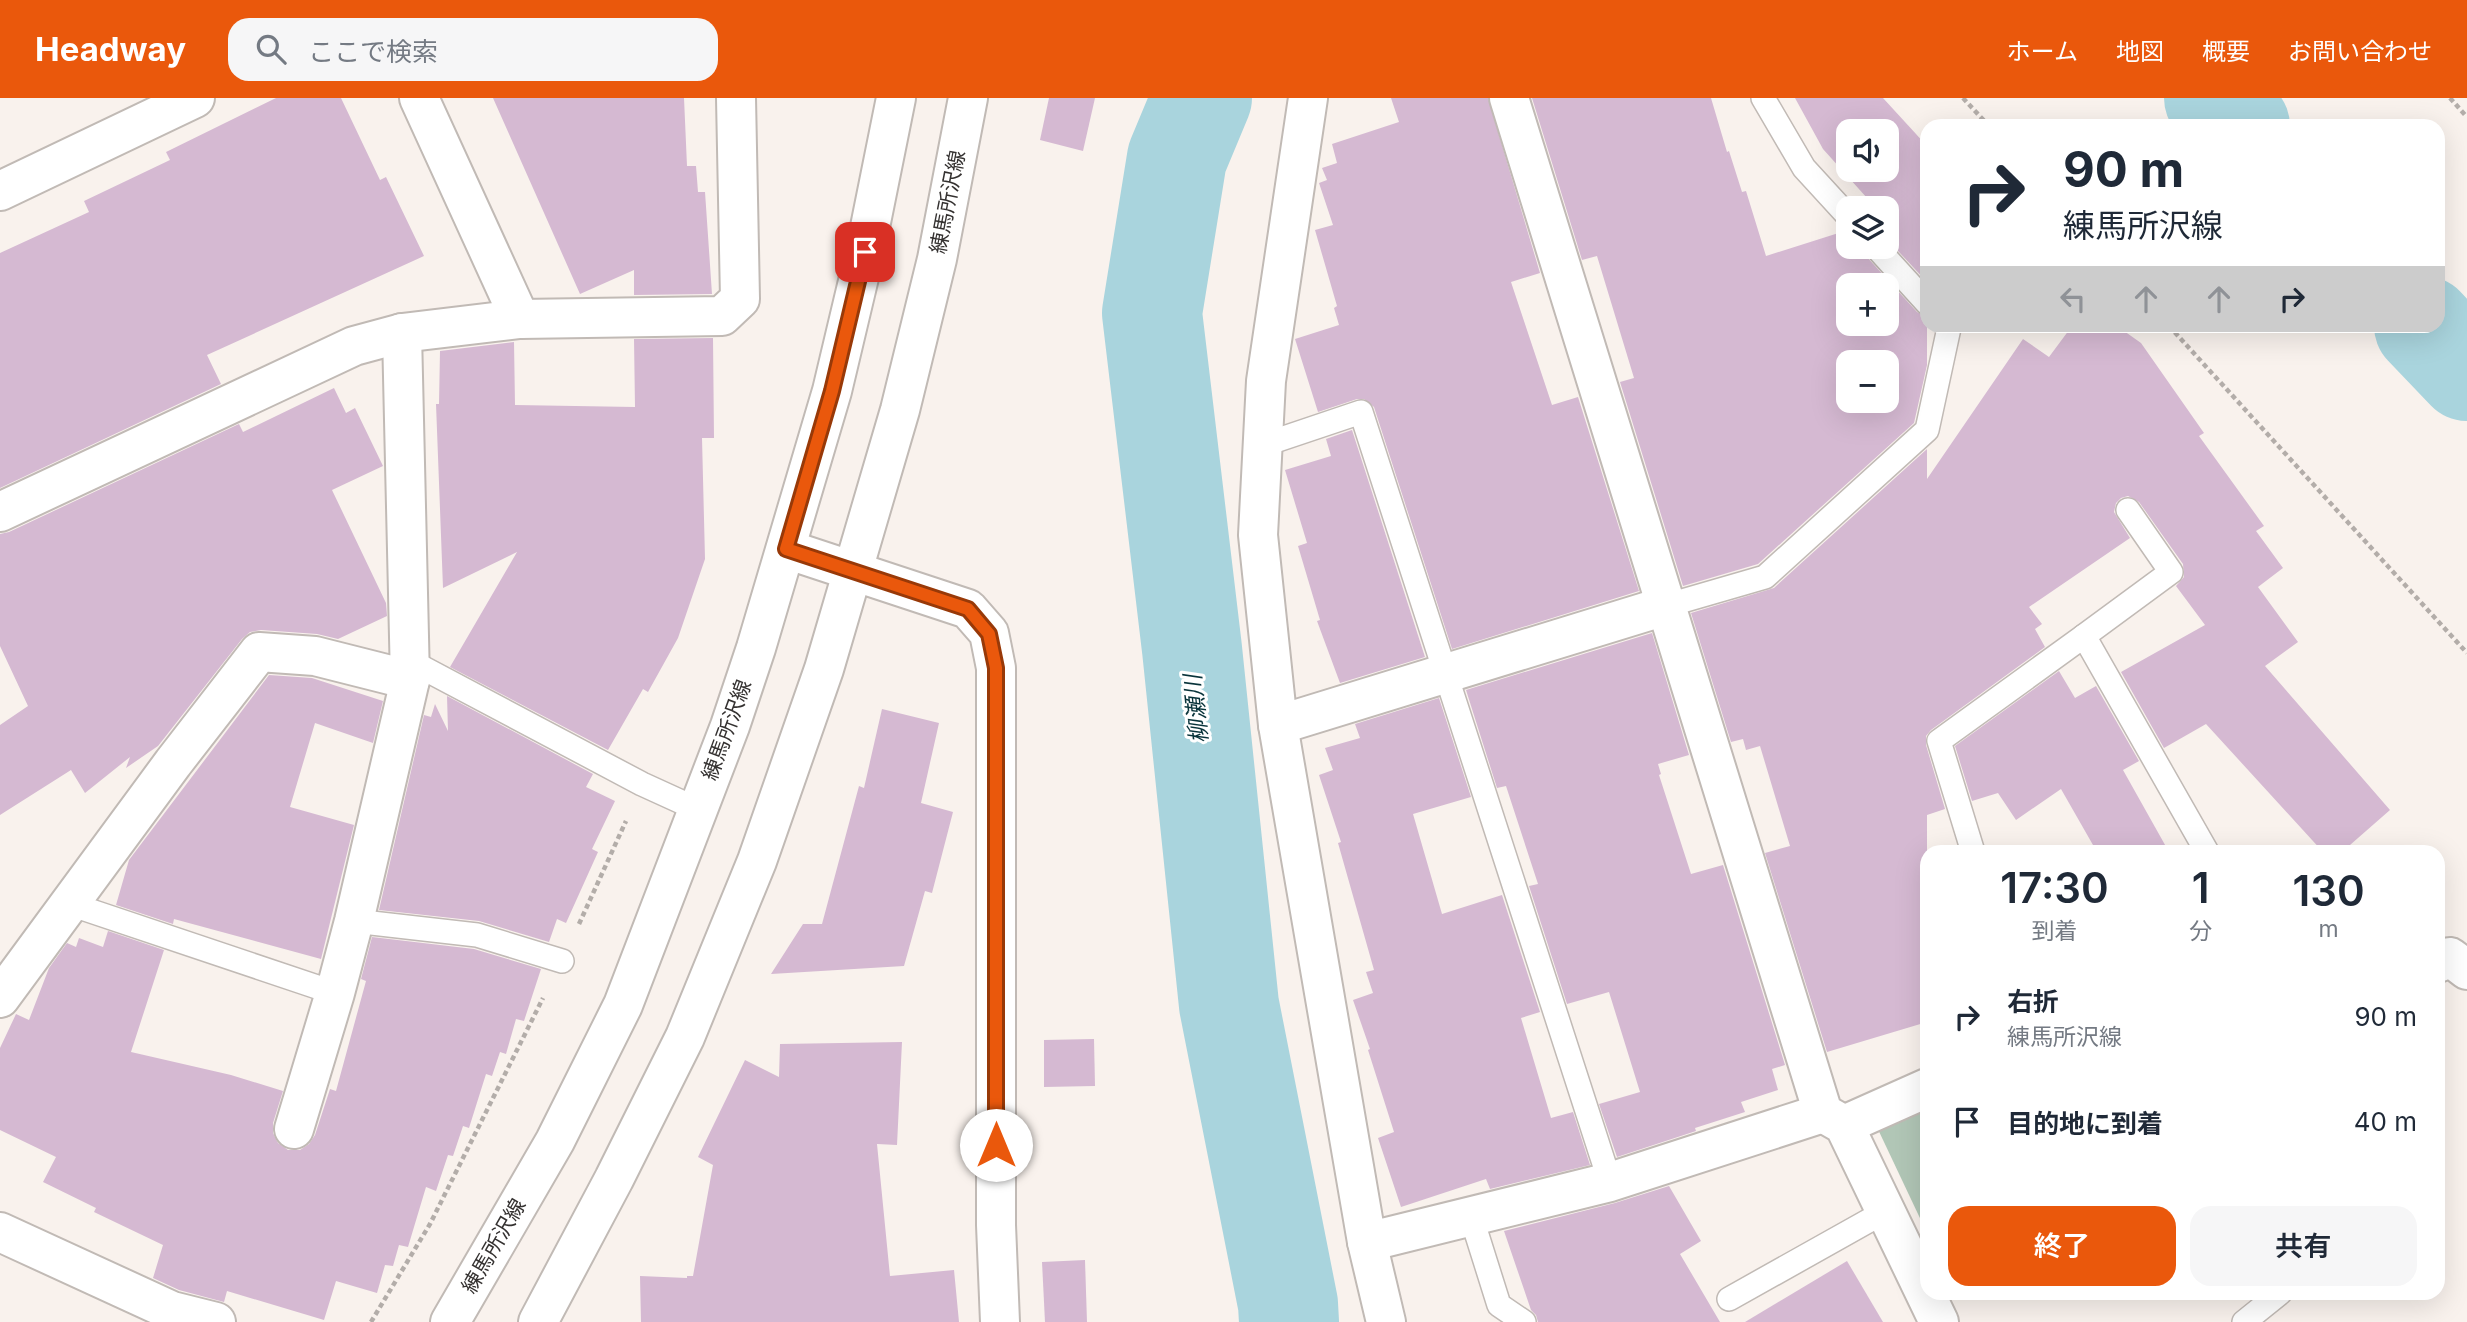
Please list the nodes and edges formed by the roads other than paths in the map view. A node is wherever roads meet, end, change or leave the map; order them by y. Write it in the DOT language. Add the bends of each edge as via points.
graph roads {
  1 [pos="195,98"];
  2 [pos="419,98"];
  3 [pos="736,98"];
  4 [pos="896,98"];
  5 [pos="968,98"];
  6 [pos="1308,98"];
  7 [pos="1508,98"];
  8 [pos="1763,98"];
  9 [pos="0,191"];
  10 [pos="1836,203"];
  11 [pos="1887,259"];
  12 [pos="1920,295"];
  13 [pos="520,319"];
  14 [pos="1948,333"];
  15 [pos="401,334"];
  16 [pos="1263,445"];
  17 [pos="2128,510"];
  18 [pos="0,512"];
  19 [pos="786,549"];
  20 [pos="854,572"];
  21 [pos="1665,606"];
  22 [pos="2084,636"];
  23 [pos="410,671"];
  24 [pos="1446,673"];
  25 [pos="1278,724"];
  26 [pos="699,810"];
  27 [pos="1971,845"];
  28 [pos="2203,845"];
  29 [pos="70,904"];
  30 [pos="354,921"];
  31 [pos="2445,960"];
  32 [pos="562,961"];
  33 [pos="2467,970"];
  34 [pos="5,979"];
  35 [pos="335,993"];
  36 [pos="1920,1090"];
  37 [pos="1833,1119"];
  38 [pos="294,1129"];
  39 [pos="1610,1182"];
  40 [pos="1886,1211"];
  41 [pos="1471,1216"];
  42 [pos="0,1232"];
  43 [pos="1367,1242"];
  44 [pos="1920,1282"];
  45 [pos="1729,1299"];
  46 [pos="1928,1300"];
  47 [pos="2271,1300"];
  48 [pos="542,1314"];
  49 [pos="216,1322"];
  50 [pos="450,1322"];
  51 [pos="1000,1322"];
  52 [pos="1386,1322"];
  53 [pos="1524,1322"];
  54 [pos="1939,1322"];
  55 [pos="2244,1322"];
  1 -- 9 [label="street"];
  2 -- 13 [label="street"];
  3 -- 13 [label="street" via="740,299 722,316"];
  4 -- 19 [label="street, 練馬所沢線" via="832,391"];
  5 -- 20 [label="street, 練馬所沢線" via="937,260"];
  6 -- 16 [label="street" via="1266,381"];
  7 -- 21 [label="street"];
  8 -- 10 [label="lane" via="1804,168"];
  11 -- 12 [label="lane"];
  13 -- 15 [label="street"];
  14 -- 21 [label="lane" via="1927,430 1765,577"];
  15 -- 18 [label="street" via="354,346"];
  15 -- 23 [label="street"];
  16 -- 24 [label="lane" via="1361,412"];
  16 -- 25 [label="street" via="1258,535"];
  17 -- 22 [label="lane" via="2171,572"];
  19 -- 20 [label="street"];
  19 -- 26 [label="street, 練馬所沢線"];
  20 -- 48 [label="street, 練馬所沢線" via="757,861 685,1037"];
  20 -- 51 [label="street" via="968,609 989,634 996,668"];
  21 -- 24 [label="street"];
  21 -- 37 [label="street"];
  22 -- 27 [label="lane" via="1939,741"];
  22 -- 28 [label="lane"];
  23 -- 26 [label="lane"];
  23 -- 29 [label="street" via="259,652"];
  23 -- 30 [label="street"];
  24 -- 25 [label="street"];
  24 -- 39 [label="lane"];
  25 -- 43 [label="street"];
  26 -- 50 [label="street, 練馬所沢線" via="623,1005 555,1141"];
  29 -- 34 [label="street"];
  29 -- 35 [label="lane"];
  30 -- 32 [label="lane" via="477,934"];
  30 -- 35 [label="street"];
  31 -- 33 [label="street" via="2450,957"];
  35 -- 38 [label="street"];
  36 -- 37 [label="street"];
  37 -- 39 [label="street"];
  37 -- 40 [label="street"];
  39 -- 41 [label="street"];
  40 -- 44 [label="street"];
  40 -- 45 [label="lane"];
  41 -- 43 [label="street"];
  41 -- 53 [label="lane" via="1499,1305"];
  42 -- 49 [label="street" via="172,1311"];
  43 -- 52 [label="street"];
  46 -- 54 [label="street"];
  47 -- 55 [label="lane"];
}
